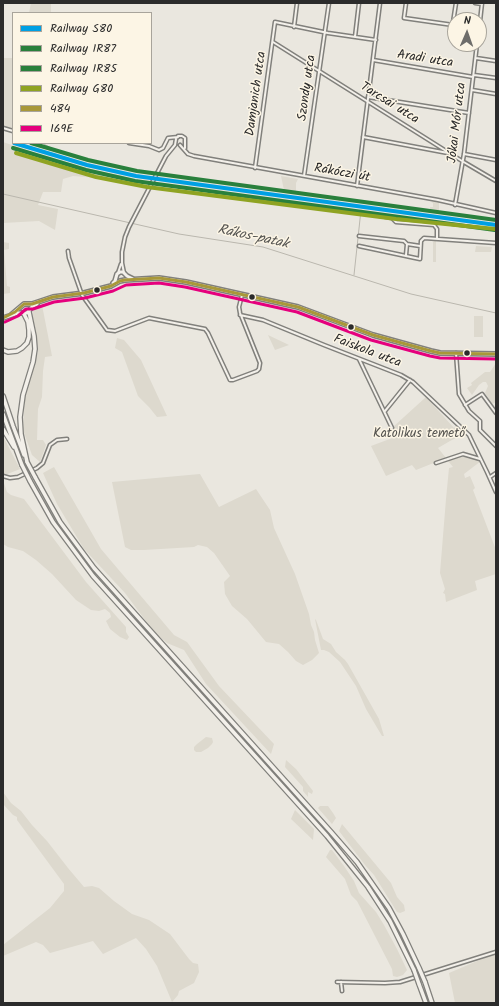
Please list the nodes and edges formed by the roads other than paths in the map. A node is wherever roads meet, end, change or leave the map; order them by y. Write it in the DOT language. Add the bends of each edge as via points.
graph roads {
  1 [pos="297,3"];
  2 [pos="329,3"];
  3 [pos="359,3"];
  4 [pos="380,3"];
  5 [pos="406,3"];
  6 [pos="475,3"];
  7 [pos="482,4"];
  8 [pos="447,24"];
  9 [pos="294,27"];
  10 [pos="325,32"];
  11 [pos="355,37"];
  12 [pos="376,40"];
  13 [pos="273,42"];
  14 [pos="476,52"];
  15 [pos="476,58"];
  16 [pos="373,60"];
  17 [pos="496,61"];
  18 [pos="319,72"];
  19 [pos="473,76"];
  20 [pos="496,78"];
  21 [pos="472,90"];
  22 [pos="496,94"];
  23 [pos="368,97"];
  24 [pos="367,102"];
  25 [pos="469,113"];
  26 [pos="363,137"];
  27 [pos="177,139"];
  28 [pos="136,144"];
  29 [pos="184,144"];
  30 [pos="180,145"];
  31 [pos="172,149"];
  32 [pos="186,151"];
  33 [pos="450,153"];
  34 [pos="464,154"];
  35 [pos="496,160"];
  36 [pos="462,162"];
  37 [pos="255,168"];
  38 [pos="304,176"];
  39 [pos="496,181"];
  40 [pos="357,186"];
  41 [pos="455,205"];
  42 [pos="496,213"];
  43 [pos="376,215"];
  44 [pos="359,236"];
  45 [pos="437,238"];
  46 [pos="496,243"];
  47 [pos="407,244"];
  48 [pos="359,246"];
  49 [pos="420,246"];
  50 [pos="68,251"];
  51 [pos="406,255"];
  52 [pos="122,261"];
  53 [pos="118,273"];
  54 [pos="125,274"];
  55 [pos="118,280"];
  56 [pos="125,280"];
  57 [pos="137,280"];
  58 [pos="81,293"];
  59 [pos="242,294"];
  60 [pos="42,301"];
  61 [pos="28,304"];
  62 [pos="20,308"];
  63 [pos="30,311"];
  64 [pos="23,313"];
  65 [pos="11,315"];
  66 [pos="240,315"];
  67 [pos="3,318"];
  68 [pos="3,350"];
  69 [pos="456,353"];
  70 [pos="496,354"];
  71 [pos="359,359"];
  72 [pos="410,380"];
  73 [pos="3,396"];
  74 [pos="465,405"];
  75 [pos="384,412"];
  76 [pos="496,413"];
  77 [pos="3,414"];
  78 [pos="392,428"];
  79 [pos="3,429"];
  80 [pos="67,439"];
  81 [pos="496,446"];
  82 [pos="16,449"];
  83 [pos="481,459"];
  84 [pos="27,462"];
  85 [pos="436,463"];
  86 [pos="496,473"];
  87 [pos="3,476"];
  88 [pos="490,477"];
  89 [pos="496,492"];
  90 [pos="496,952"];
  91 [pos="337,982"];
  92 [pos="342,982"];
  93 [pos="342,991"];
  94 [pos="426,1003"];
  95 [pos="432,1003"];
  1 -- 9 [label="street"];
  2 -- 10 [label="street, Szondy utca"];
  3 -- 11 [label="street"];
  4 -- 12 [label="street"];
  5 -- 8 [label="street" via="404,18"];
  6 -- 7 [label="street"];
  9 -- 10 [label="street"];
  9 -- 13 [label="street, Damjanich utca" via="275,22"];
  10 -- 11 [label="street"];
  10 -- 18 [label="street, Szondy utca"];
  11 -- 12 [label="street"];
  12 -- 16 [label="street"];
  13 -- 18 [label="street, Tarcsai utca"];
  13 -- 37 [label="street, Damjanich utca"];
  14 -- 15 [label="street, Jókai Mór utca"];
  15 -- 17 [label="street"];
  15 -- 19 [label="street, Jókai Mór utca"];
  16 -- 19 [label="street, Aradi utca"];
  16 -- 23 [label="street"];
  18 -- 24 [label="street, Tarcsai utca"];
  18 -- 38 [label="street, Szondy utca"];
  19 -- 20 [label="street, Aradi utca"];
  19 -- 21 [label="street, Jókai Mór utca"];
  21 -- 22 [label="street"];
  21 -- 25 [label="street, Jókai Mór utca"];
  23 -- 24 [label="street"];
  23 -- 25 [label="street"];
  24 -- 26 [label="street"];
  24 -- 33 [label="street, Tarcsai utca"];
  25 -- 34 [label="street, Jókai Mór utca"];
  26 -- 33 [label="street"];
  26 -- 40 [label="street"];
  27 -- 28 [label="street" via="168,138 159,150"];
  27 -- 29 [label="street" via="184,137"];
  27 -- 30 [label="street"];
  27 -- 31 [label="street"];
  29 -- 30 [label="street"];
  29 -- 32 [label="street"];
  30 -- 31 [label="street"];
  30 -- 32 [label="street, Rákóczi út"];
  31 -- 52 [label="street" via="129,228 123,242"];
  32 -- 37 [label="street, Rákóczi út" via="194,156"];
  33 -- 36 [label="street, Tarcsai utca"];
  34 -- 35 [label="street"];
  34 -- 36 [label="street, Jókai Mór utca"];
  36 -- 39 [label="street, Tarcsai utca"];
  36 -- 41 [label="street, Jókai Mór utca"];
  37 -- 38 [label="street, Rákóczi út"];
  38 -- 40 [label="street, Rákóczi út"];
  40 -- 41 [label="street, Rákóczi út"];
  41 -- 42 [label="street, Rákóczi út"];
  43 -- 45 [label="street" via="392,218 396,222 434,225"];
  44 -- 47 [label="street" via="404,241"];
  45 -- 46 [label="street"];
  45 -- 49 [label="street" via="423,238"];
  47 -- 49 [label="street"];
  47 -- 51 [label="street"];
  48 -- 51 [label="street"];
  49 -- 51 [label="street" via="420,259"];
  50 -- 58 [label="street"];
  52 -- 53 [label="street"];
  52 -- 54 [label="street"];
  53 -- 54 [label="main road"];
  53 -- 55 [label="main road"];
  54 -- 56 [label="main road"];
  54 -- 57 [label="main road"];
  55 -- 56 [label="main road"];
  55 -- 58 [label="main road" via="105,287"];
  56 -- 57 [label="main road"];
  57 -- 59 [label="main road" via="167,279"];
  58 -- 60 [label="main road"];
  58 -- 66 [label="street" via="110,331 149,318 205,329 230,380 257,371 260,363"];
  59 -- 66 [label="street"];
  59 -- 69 [label="main road" via="298,306 373,335 420,349"];
  60 -- 61 [label="main road"];
  60 -- 63 [label="main road"];
  61 -- 62 [label="main road" via="22,304"];
  61 -- 63 [label="main road"];
  62 -- 64 [label="main road"];
  62 -- 65 [label="main road"];
  63 -- 64 [label="main road"];
  63 -- 84 [label="highway" via="35,349 22,395 20,417"];
  64 -- 65 [label="main road"];
  64 -- 68 [label="highway" via="28,322 27,343 17,351"];
  65 -- 67 [label="main road"];
  66 -- 71 [label="street, Faiskola utca" via="262,320"];
  69 -- 70 [label="main road"];
  69 -- 74 [label="street" via="458,391"];
  71 -- 72 [label="street, Faiskola utca"];
  71 -- 75 [label="street"];
  72 -- 75 [label="street"];
  72 -- 83 [label="street, Faiskola utca" via="469,435"];
  73 -- 84 [label="highway"];
  74 -- 76 [label="street" via="482,394"];
  74 -- 81 [label="street" via="480,421 482,433"];
  75 -- 78 [label="street"];
  77 -- 82 [label="highway"];
  79 -- 82 [label="highway"];
  80 -- 87 [label="street" via="57,440 50,445 43,463 37,468 18,477"];
  82 -- 94 [label="highway, bridge" via="53,522 93,576 327,836 368,887 390,921 414,970"];
  83 -- 85 [label="street" via="463,454"];
  83 -- 88 [label="street"];
  84 -- 95 [label="highway, bridge" via="60,522 98,573 357,862 389,908 403,934"];
  86 -- 88 [label="street"];
  88 -- 89 [label="street"];
  90 -- 92 [label="street" via="400,982"];
  91 -- 92 [label="street"];
  92 -- 93 [label="street"];
}
